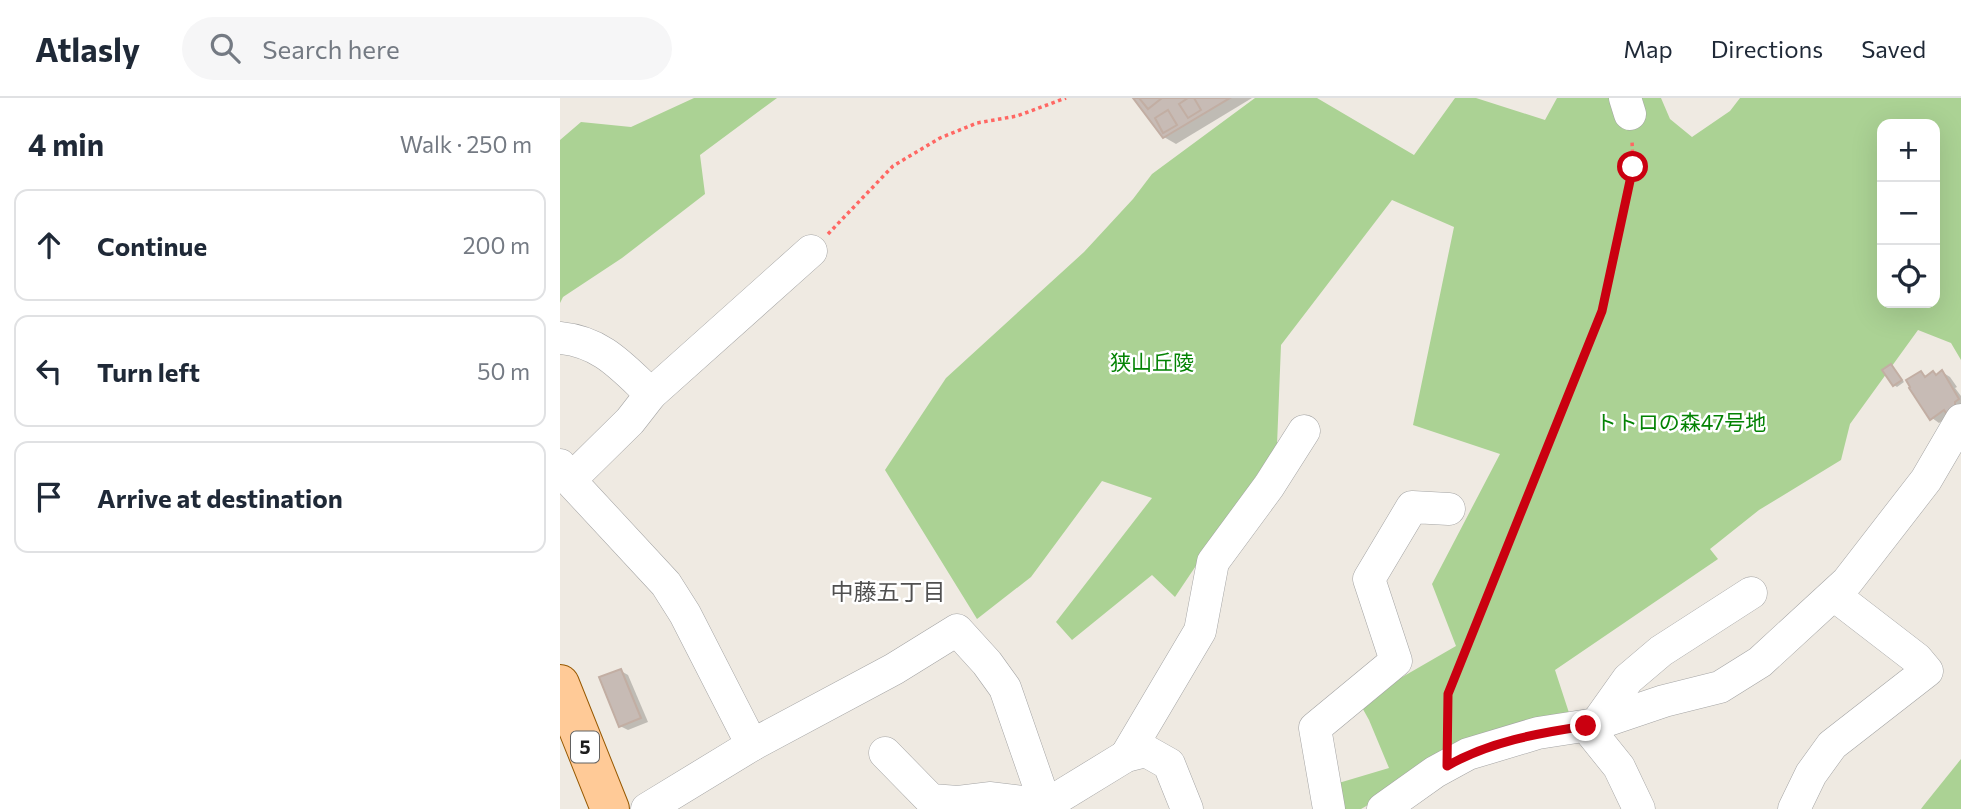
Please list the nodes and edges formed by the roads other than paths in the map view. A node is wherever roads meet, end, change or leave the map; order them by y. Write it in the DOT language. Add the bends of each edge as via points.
graph roads {
  1 [pos="811,251"];
  2 [pos="560,338"];
  3 [pos="651,394"];
  4 [pos="1961,420"];
  5 [pos="1304,431"];
  6 [pos="565,473"];
  7 [pos="1450,509"];
  8 [pos="1751,593"];
  9 [pos="1834,595"];
  10 [pos="560,684"];
  11 [pos="1591,725"];
  12 [pos="752,745"];
  13 [pos="885,753"];
  14 [pos="1126,756"];
  15 [pos="1047,807"];
  16 [pos="610,809"];
  17 [pos="647,809"];
  18 [pos="1186,809"];
  19 [pos="1329,809"];
  20 [pos="1383,809"];
  21 [pos="1639,809"];
  22 [pos="1794,809"];
  1 -- 3 [label="street"];
  2 -- 3 [label="street" via="598,347"];
  3 -- 6 [label="street" via="630,421"];
  4 -- 9 [label="street" via="1926,480"];
  5 -- 14 [label="street" via="1213,562 1200,631"];
  6 -- 12 [label="street" via="666,584"];
  7 -- 19 [label="street" via="1412,507 1370,579 1396,661 1315,728"];
  8 -- 11 [label="street" via="1661,651 1628,679"];
  9 -- 11 [label="street" via="1760,662 1720,687"];
  9 -- 22 [label="street" via="1927,671 1832,745"];
  10 -- 16 [label="main road, 5"];
  11 -- 20 [label="street" via="1538,733 1468,754"];
  11 -- 21 [label="street"];
  12 -- 15 [label="street" via="957,630 1006,688"];
  12 -- 17 [label="street"];
  13 -- 15 [label="street" via="931,800 991,798"];
  14 -- 15 [label="street"];
  14 -- 18 [label="street" via="1146,751 1169,764"];
}
